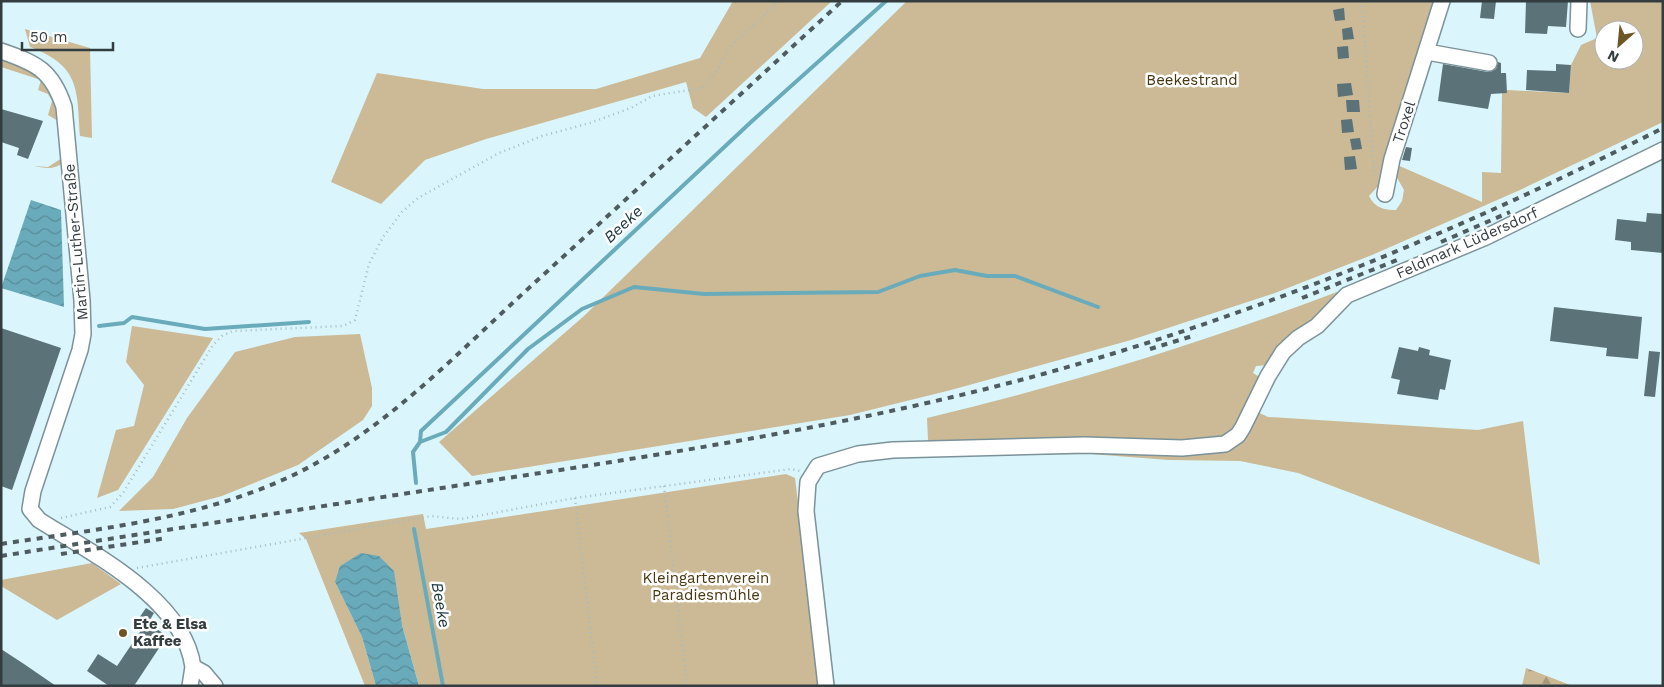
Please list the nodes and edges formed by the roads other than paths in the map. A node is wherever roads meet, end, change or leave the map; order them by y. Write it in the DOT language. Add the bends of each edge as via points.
graph roads {
  1 [pos="1442,1"];
  2 [pos="1579,1"];
  3 [pos="1578,28"];
  4 [pos="1,51"];
  5 [pos="1427,52"];
  6 [pos="1489,63"];
  7 [pos="1663,150"];
  8 [pos="1385,194"];
  9 [pos="193,666"];
  10 [pos="190,686"];
  11 [pos="215,686"];
  12 [pos="826,686"];
  1 -- 5 [label="street, Troxel"];
  2 -- 3 [label="street"];
  4 -- 9 [label="street, Martin-Luther-Straße" via="46,72 64,107 82,300 80,350 30,500 30,509 41,521 125,576 155,600 186,642"];
  5 -- 6 [label="street"];
  5 -- 8 [label="street, Troxel" via="1392,160"];
  7 -- 12 [label="street, Feldmark Lüdersdorf" via="1486,237 1347,295 1317,326 1283,352 1238,435 1224,444 1182,448 1084,446 893,450 830,460 818,466 806,494 806,511"];
  9 -- 10 [label="street"];
  9 -- 11 [label="street"];
}
